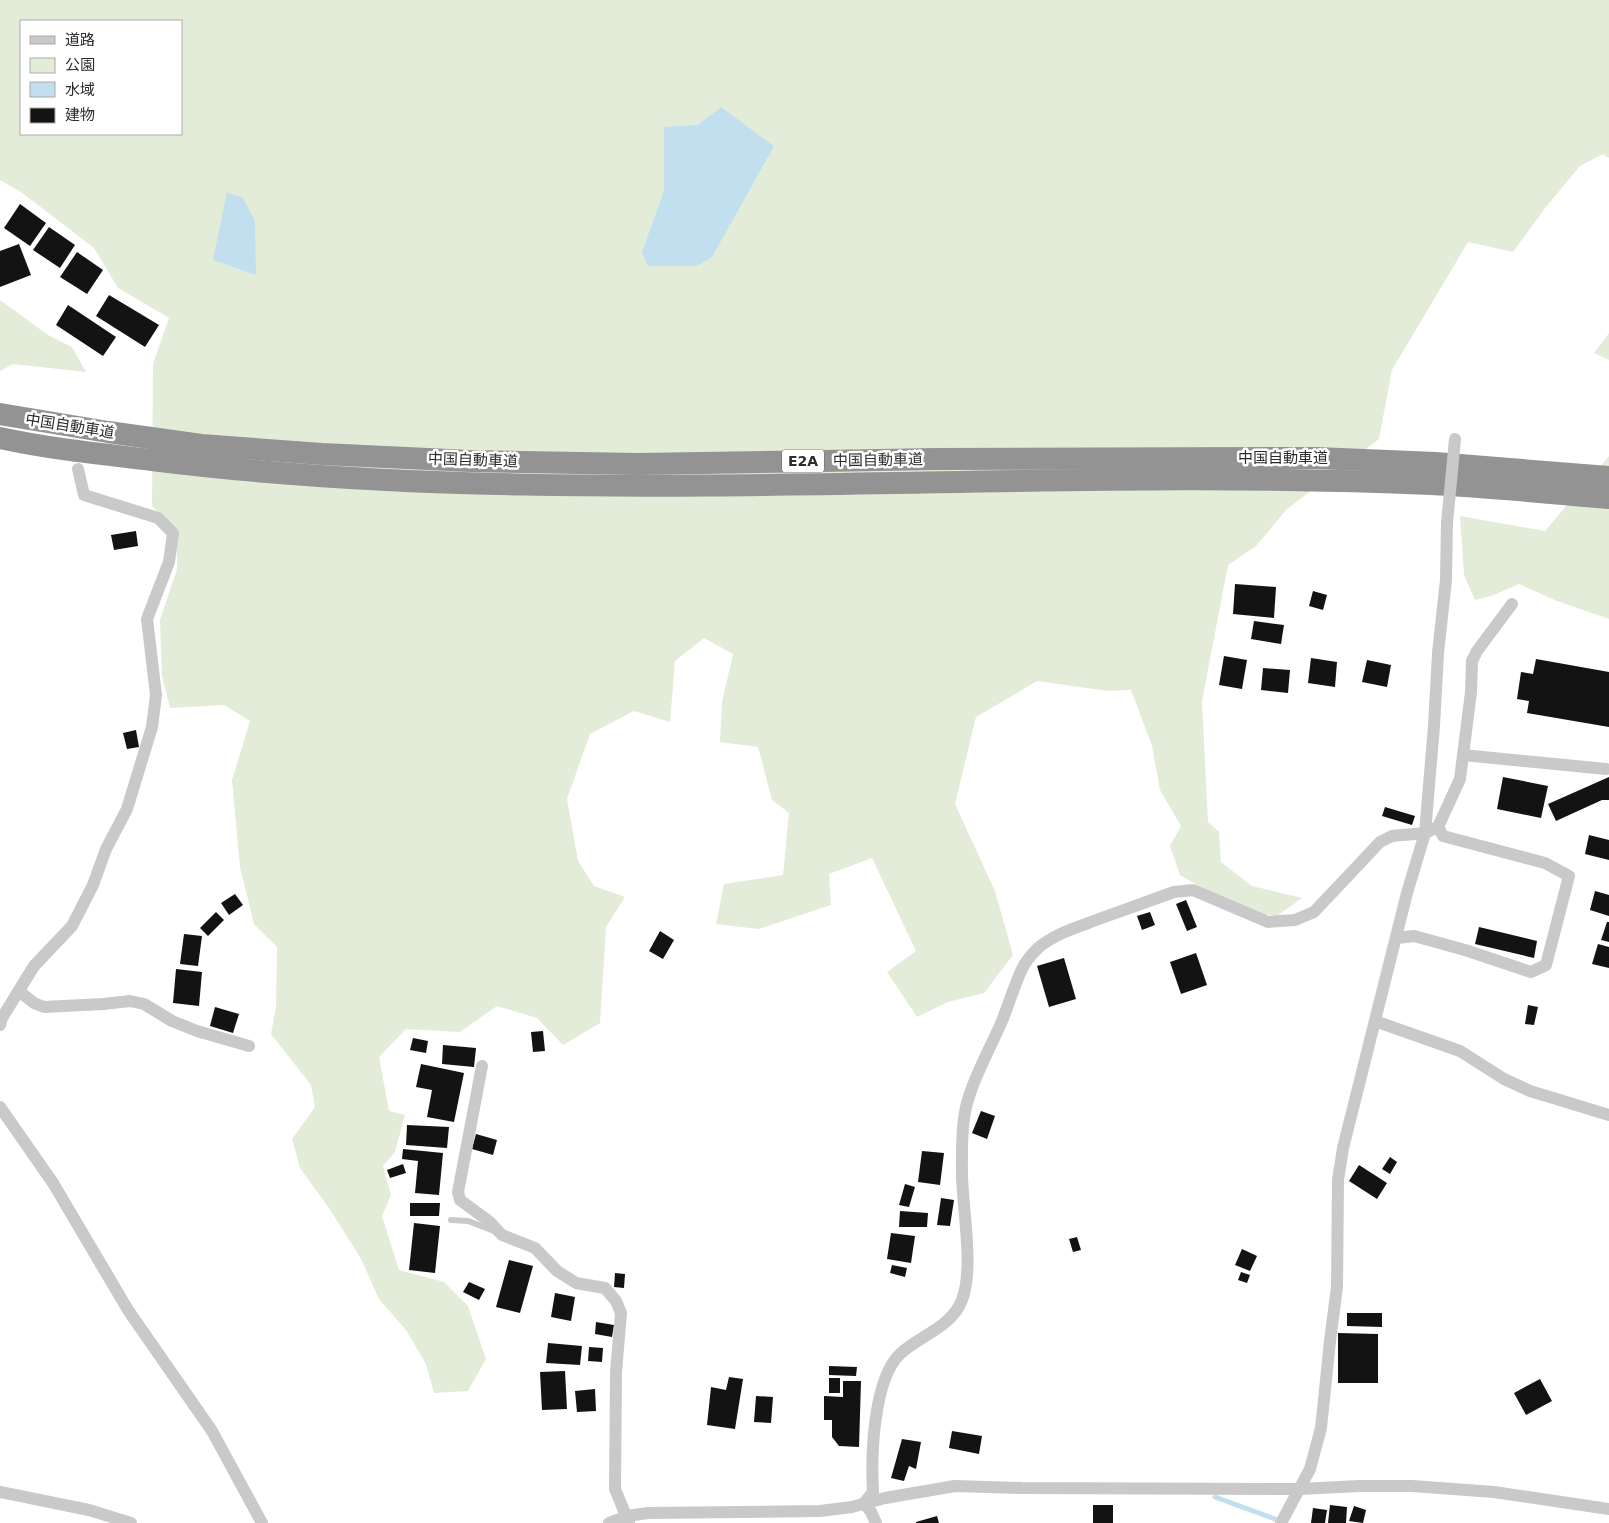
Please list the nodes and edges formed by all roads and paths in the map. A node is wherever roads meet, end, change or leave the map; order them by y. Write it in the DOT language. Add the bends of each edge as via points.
graph roads {
  1 [pos="0,414"];
  2 [pos="0,438"];
  3 [pos="1455,439"];
  4 [pos="78,469"];
  5 [pos="1609,477"];
  6 [pos="1609,498"];
  7 [pos="1512,604"];
  8 [pos="1464,755"];
  9 [pos="1606,769"];
  10 [pos="1438,827"];
  11 [pos="1425,833"];
  12 [pos="1397,938"];
  13 [pos="20,992"];
  14 [pos="1374,1021"];
  15 [pos="0,1025"];
  16 [pos="249,1046"];
  17 [pos="482,1066"];
  18 [pos="0,1107"];
  19 [pos="1609,1115"];
  20 [pos="451,1220"];
  21 [pos="502,1235"];
  22 [pos="1299,1489"];
  23 [pos="0,1492"];
  24 [pos="864,1503"];
  25 [pos="1609,1509"];
  26 [pos="628,1520"];
  27 [pos="131,1523"];
  28 [pos="262,1523"];
  29 [pos="610,1523"];
  30 [pos="876,1523"];
  31 [pos="1281,1523"];
  1 -- 5 [label="highway, 中国自動車道 / E2A" via="200,445 470,461 638,464 1317,458 1435,463"];
  2 -- 6 [label="highway, 中国自動車道 / E2A" via="200,466 324,478 632,487 1315,480 1433,484"];
  3 -- 11 [label="street, bridge"];
  4 -- 13 [label="street" via="84,494 158,518 173,533 169,562 147,619 156,695 152,727 127,809 106,849 93,885 72,926 34,966"];
  7 -- 8 [label="street" via="1472,661"];
  8 -- 9 [label="street"];
  8 -- 10 [label="street" via="1460,779"];
  10 -- 11 [label="street"];
  10 -- 12 [label="street" via="1443,836 1545,863 1569,876 1546,966 1531,972 1414,936"];
  11 -- 12 [label="street"];
  11 -- 24 [label="street" via="1392,836 1380,842 1314,912 1295,920 1268,922 1193,890 1174,892 1059,934 1038,948 1023,967 965,1112 962,1177 967,1266 962,1300 944,1324 900,1354 890,1367 875,1425 873,1492"];
  12 -- 14 [label="street"];
  13 -- 15 [label="street"];
  13 -- 16 [label="street" via="44,1006 130,1001 144,1004 196,1031"];
  14 -- 19 [label="street" via="1460,1051 1504,1080 1530,1091"];
  14 -- 22 [label="street" via="1338,1180 1337,1287 1321,1428 1310,1469"];
  17 -- 21 [label="street" via="458,1192 460,1200"];
  18 -- 28 [label="street" via="53,1183 128,1310 212,1431"];
  20 -- 21 [label="lane" via="468,1221"];
  21 -- 26 [label="street" via="535,1248 557,1271 576,1283 604,1288 622,1313 616,1372 615,1489"];
  22 -- 24 [label="street" via="955,1486"];
  22 -- 25 [label="street" via="1412,1486 1494,1492"];
  22 -- 31 [label="street"];
  23 -- 27 [label="street" via="89,1510"];
  24 -- 26 [label="street" via="820,1511 648,1513"];
  24 -- 30 [label="street"];
  26 -- 29 [label="street"];
}
